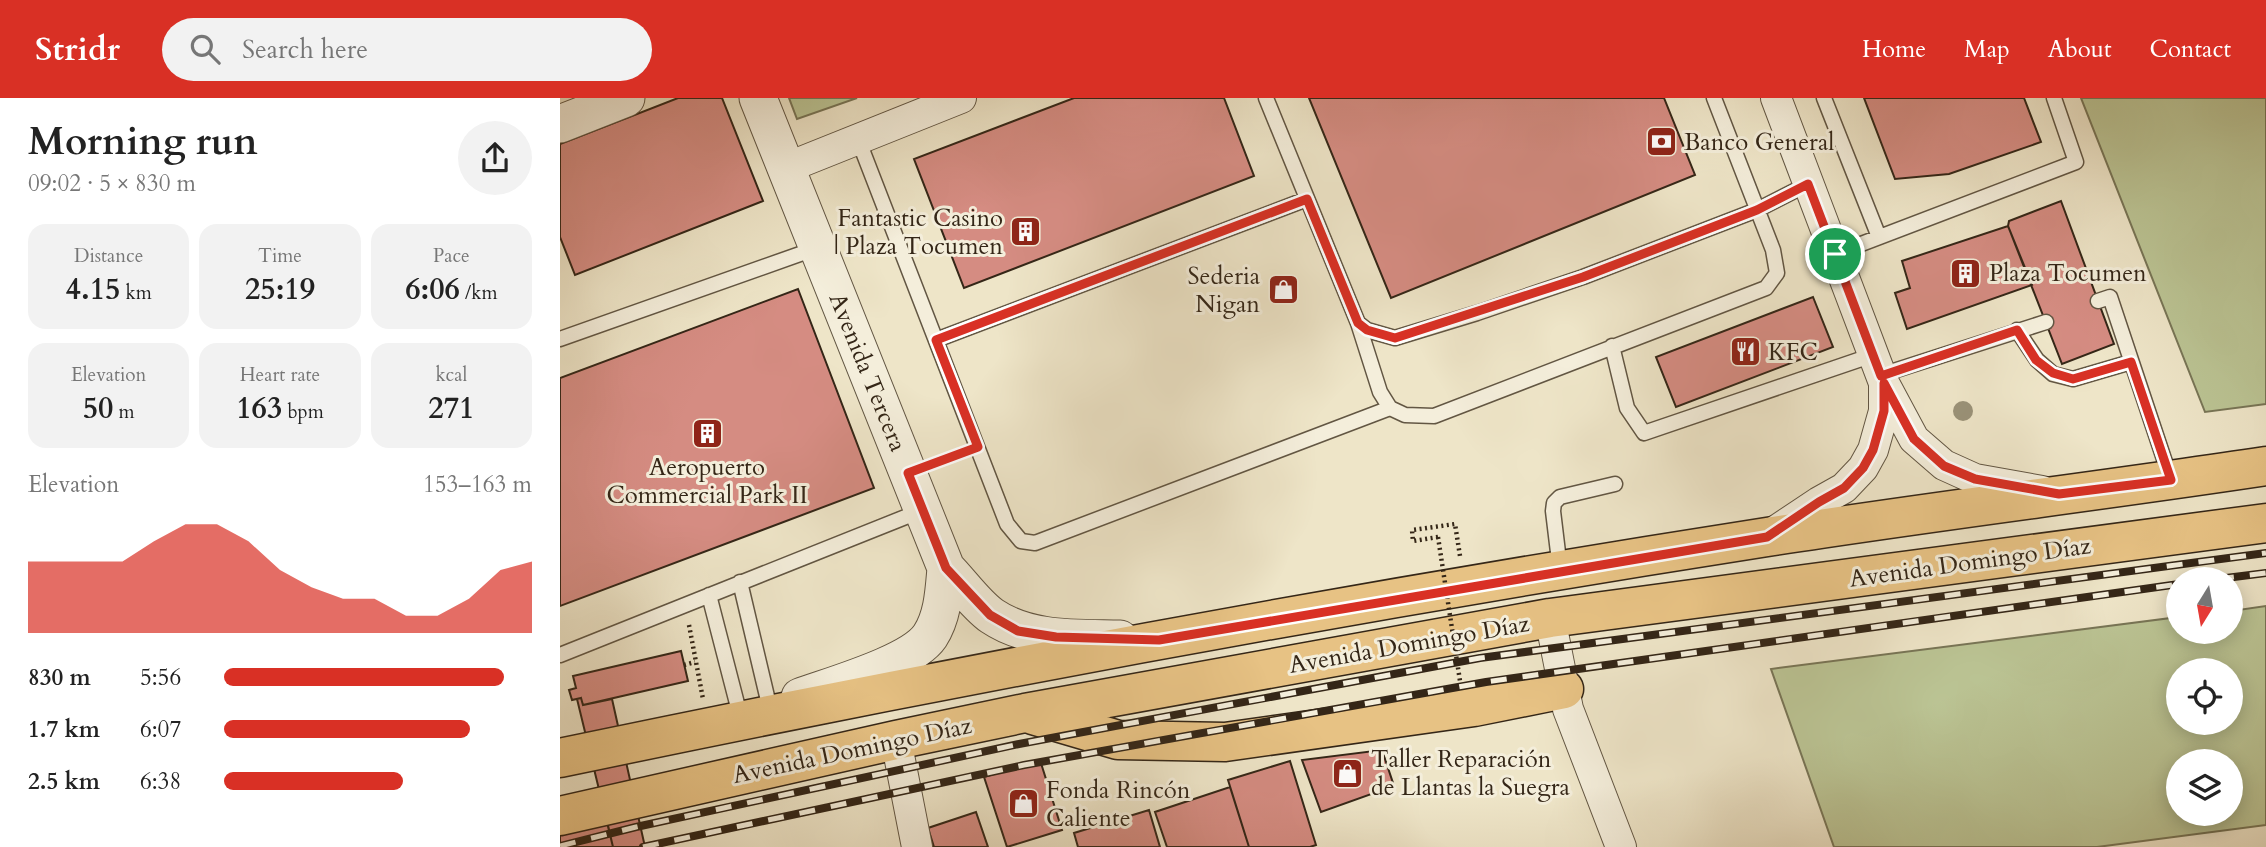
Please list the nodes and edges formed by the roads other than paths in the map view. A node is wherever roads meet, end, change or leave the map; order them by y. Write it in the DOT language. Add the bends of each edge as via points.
graph roads {
  1 [pos="626,98"];
  2 [pos="758,98"];
  3 [pos="961,98"];
  4 [pos="1266,98"];
  5 [pos="1714,98"];
  6 [pos="1776,98"];
  7 [pos="1824,98"];
  8 [pos="2054,98"];
  9 [pos="560,124"];
  10 [pos="858,139"];
  11 [pos="786,168"];
  12 [pos="1808,184"];
  13 [pos="1307,199"];
  14 [pos="1757,210"];
  15 [pos="1879,237"];
  16 [pos="818,247"];
  17 [pos="1835,254"];
  18 [pos="2098,301"];
  19 [pos="2046,321"];
  20 [pos="1358,323"];
  21 [pos="2017,330"];
  22 [pos="560,339"];
  23 [pos="936,340"];
  24 [pos="1612,346"];
  25 [pos="2131,362"];
  26 [pos="1880,371"];
  27 [pos="1390,408"];
  28 [pos="2266,466"];
  29 [pos="2171,480"];
  30 [pos="1615,484"];
  31 [pos="2059,494"];
  32 [pos="923,510"];
  33 [pos="2266,523"];
  34 [pos="1767,537"];
  35 [pos="946,568"];
  36 [pos="1560,571"];
  37 [pos="740,582"];
  38 [pos="709,595"];
  39 [pos="1550,618"];
  40 [pos="1159,640"];
  41 [pos="560,655"];
  42 [pos="1564,689"];
  43 [pos="1024,713"];
  44 [pos="743,718"];
  45 [pos="896,740"];
  46 [pos="560,758"];
  47 [pos="560,816"];
  48 [pos="917,847"];
  49 [pos="1621,847"];
  1 -- 9 [label="street"];
  2 -- 11 [label="street, Avenida Tercera"];
  3 -- 10 [label="street"];
  4 -- 13 [label="lane"];
  5 -- 14 [label="lane"];
  6 -- 12 [label="street"];
  7 -- 15 [label="lane"];
  8 -- 15 [label="lane" via="2076,162"];
  10 -- 11 [label="street"];
  10 -- 23 [label="lane"];
  11 -- 16 [label="street, Avenida Tercera"];
  12 -- 14 [label="lane"];
  12 -- 17 [label="street"];
  13 -- 20 [label="lane"];
  13 -- 23 [label="lane"];
  14 -- 20 [label="lane" via="1583,277 1395,338"];
  14 -- 24 [label="lane" via="1777,273 1766,288"];
  15 -- 17 [label="lane"];
  16 -- 22 [label="lane"];
  16 -- 32 [label="street, Avenida Tercera"];
  17 -- 26 [label="street"];
  18 -- 25 [label="lane" via="2110,297"];
  19 -- 21 [label="lane"];
  20 -- 27 [label="lane" via="1380,392"];
  21 -- 25 [label="lane" via="2036,360 2053,373 2073,379"];
  21 -- 26 [label="lane"];
  23 -- 27 [label="lane" via="1007,524 1021,541 1035,544"];
  24 -- 26 [label="lane" via="1627,408 1644,433"];
  24 -- 27 [label="lane" via="1434,416 1405,415"];
  25 -- 29 [label="lane"];
  26 -- 31 [label="street" via="1914,439 1944,466 1975,479"];
  26 -- 34 [label="street" via="1884,411 1863,468 1844,488"];
  28 -- 29 [label="main road, Avenida Domingo Díaz"];
  29 -- 31 [label="main road, Avenida Domingo Díaz"];
  30 -- 36 [label="lane" via="1560,497 1554,503"];
  31 -- 34 [label="main road, Avenida Domingo Díaz"];
  32 -- 35 [label="street, Avenida Tercera"];
  32 -- 37 [label="lane"];
  33 -- 39 [label="main road, Avenida Domingo Díaz"];
  34 -- 36 [label="main road, Avenida Domingo Díaz"];
  35 -- 40 [label="street, Avenida Tercera" via="990,615 1018,631 1056,637"];
  35 -- 44 [label="street, Avenida Tercera" via="942,610 930,637 906,657"];
  36 -- 40 [label="main road, Avenida Domingo Díaz"];
  37 -- 38 [label="lane"];
  37 -- 44 [label="lane"];
  38 -- 41 [label="lane"];
  38 -- 44 [label="lane"];
  39 -- 42 [label="street"];
  39 -- 43 [label="main road, Avenida Domingo Díaz"];
  40 -- 44 [label="main road, Avenida Domingo Díaz"];
  42 -- 43 [label="main road" via="1474,707 1225,742 1118,740"];
  42 -- 49 [label="street"];
  43 -- 45 [label="main road, Avenida Domingo Díaz"];
  44 -- 46 [label="main road, Avenida Domingo Díaz"];
  45 -- 47 [label="main road, Avenida Domingo Díaz"];
  45 -- 48 [label="street"];
}
